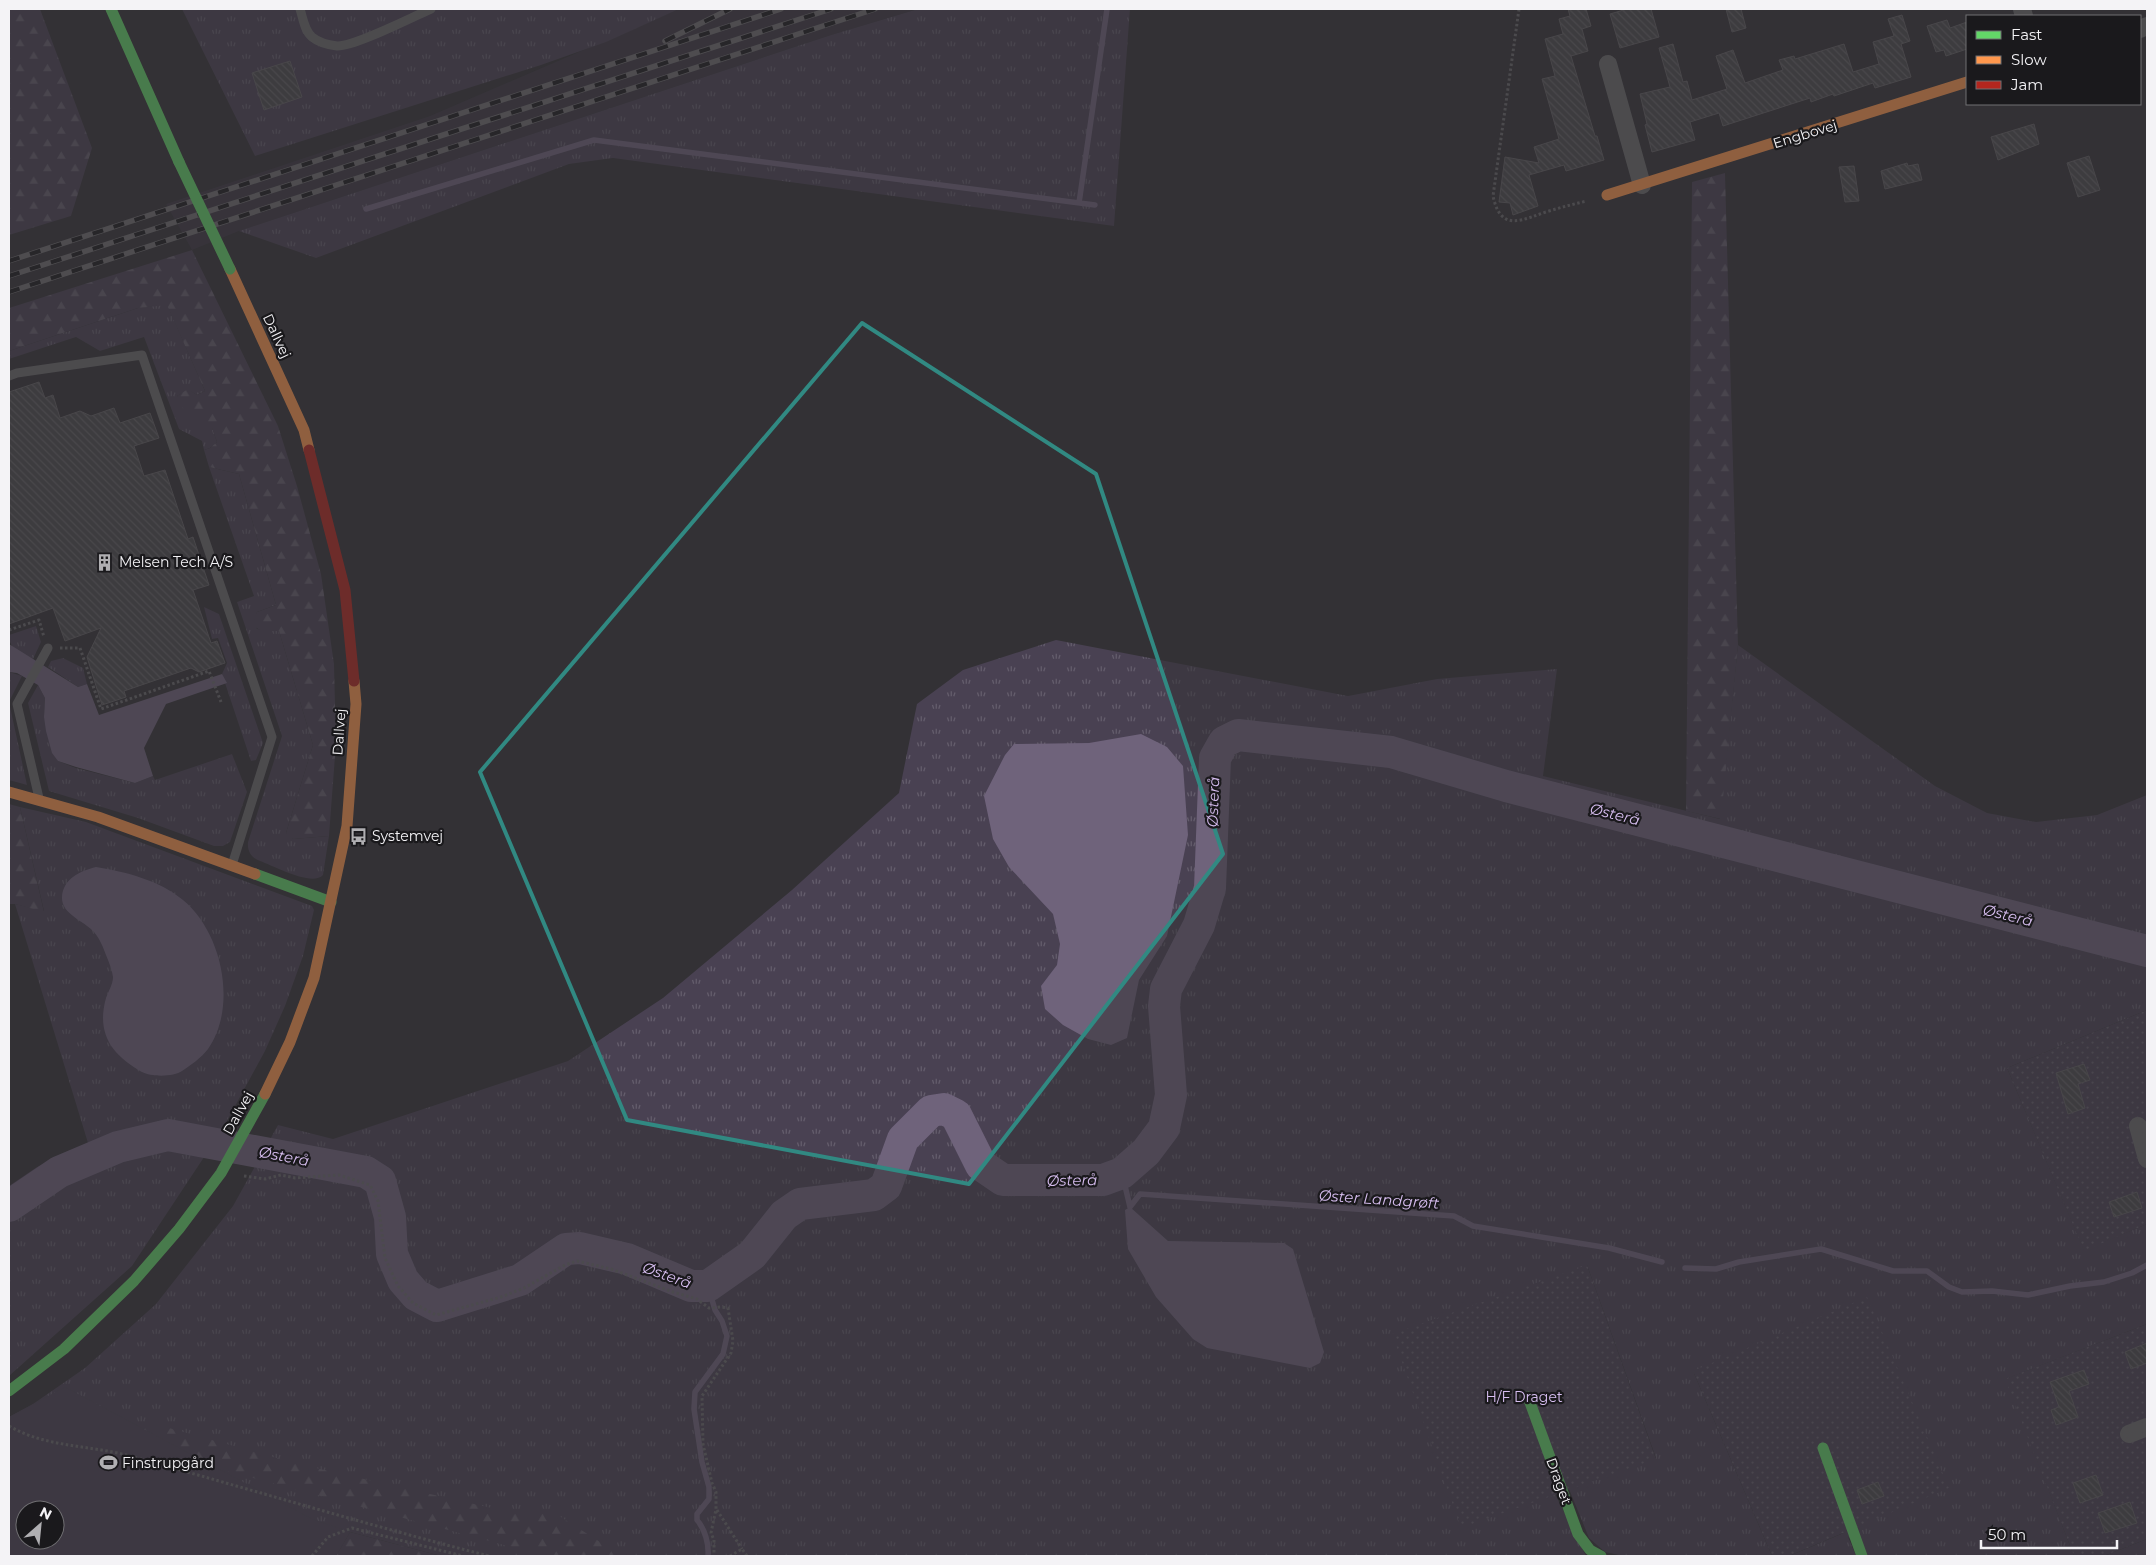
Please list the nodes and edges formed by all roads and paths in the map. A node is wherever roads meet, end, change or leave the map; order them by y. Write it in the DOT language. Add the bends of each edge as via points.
graph roads {
  1 [pos="111,9"];
  2 [pos="300,9"];
  3 [pos="430,9"];
  4 [pos="1519,9"];
  5 [pos="1608,64"];
  6 [pos="1966,82"];
  7 [pos="1642,185"];
  8 [pos="1608,195"];
  9 [pos="9,376"];
  10 [pos="9,630"];
  11 [pos="48,648"];
  12 [pos="221,702"];
  13 [pos="9,792"];
  14 [pos="39,801"];
  15 [pos="231,865"];
  16 [pos="331,902"];
  17 [pos="2138,1126"];
  18 [pos="2147,1159"];
  19 [pos="221,1173"];
  20 [pos="9,1391"];
  21 [pos="1528,1397"];
  22 [pos="9,1426"];
  23 [pos="2147,1427"];
  24 [pos="2129,1434"];
  25 [pos="1823,1448"];
  26 [pos="716,1509"];
  27 [pos="742,1549"];
  28 [pos="312,1556"];
  29 [pos="463,1556"];
  30 [pos="489,1556"];
  31 [pos="714,1556"];
  32 [pos="730,1556"];
  33 [pos="747,1556"];
  34 [pos="1601,1556"];
  35 [pos="1862,1556"];
  1 -- 16 [label="street, Dallvej, bridge" via="304,430 345,590 356,704 347,826"];
  2 -- 3 [label="lane" via="305,28 312,37 338,46 360,40"];
  4 -- 8 [label="path" via="1493,196 1496,210 1510,221 1524,221"];
  5 -- 7 [label="street"];
  6 -- 7 [label="street, Engbovej"];
  7 -- 8 [label="street, Engbovej"];
  9 -- 15 [label="lane" via="142,355 272,737"];
  10 -- 11 [label="path" via="39,620"];
  11 -- 12 [label="path" via="80,648 101,709 209,671"];
  11 -- 14 [label="lane" via="17,704"];
  13 -- 14 [label="street"];
  14 -- 15 [label="street" via="98,817"];
  15 -- 16 [label="street"];
  16 -- 19 [label="street, Dallvej" via="314,978 290,1042 258,1109"];
  17 -- 18 [label="street"];
  19 -- 20 [label="street, Dallvej" via="134,1281 64,1349"];
  19 -- 26 [label="path" via="265,1180 280,1175 295,1178 339,1174 370,1185 378,1201 385,1258 398,1286 413,1303 436,1314 501,1298 578,1261 697,1299 709,1308 728,1308 733,1341 730,1354 702,1396 703,1444 716,1492"];
  21 -- 34 [label="street, Draget" via="1578,1534 1586,1547"];
  22 -- 30 [label="path" via="42,1441 123,1454"];
  23 -- 24 [label="street"];
  25 -- 35 [label="street"];
  26 -- 27 [label="path"];
  26 -- 31 [label="path" via="711,1533"];
  27 -- 32 [label="path"];
  27 -- 33 [label="path"];
  28 -- 29 [label="path" via="328,1537 352,1528"];
}
